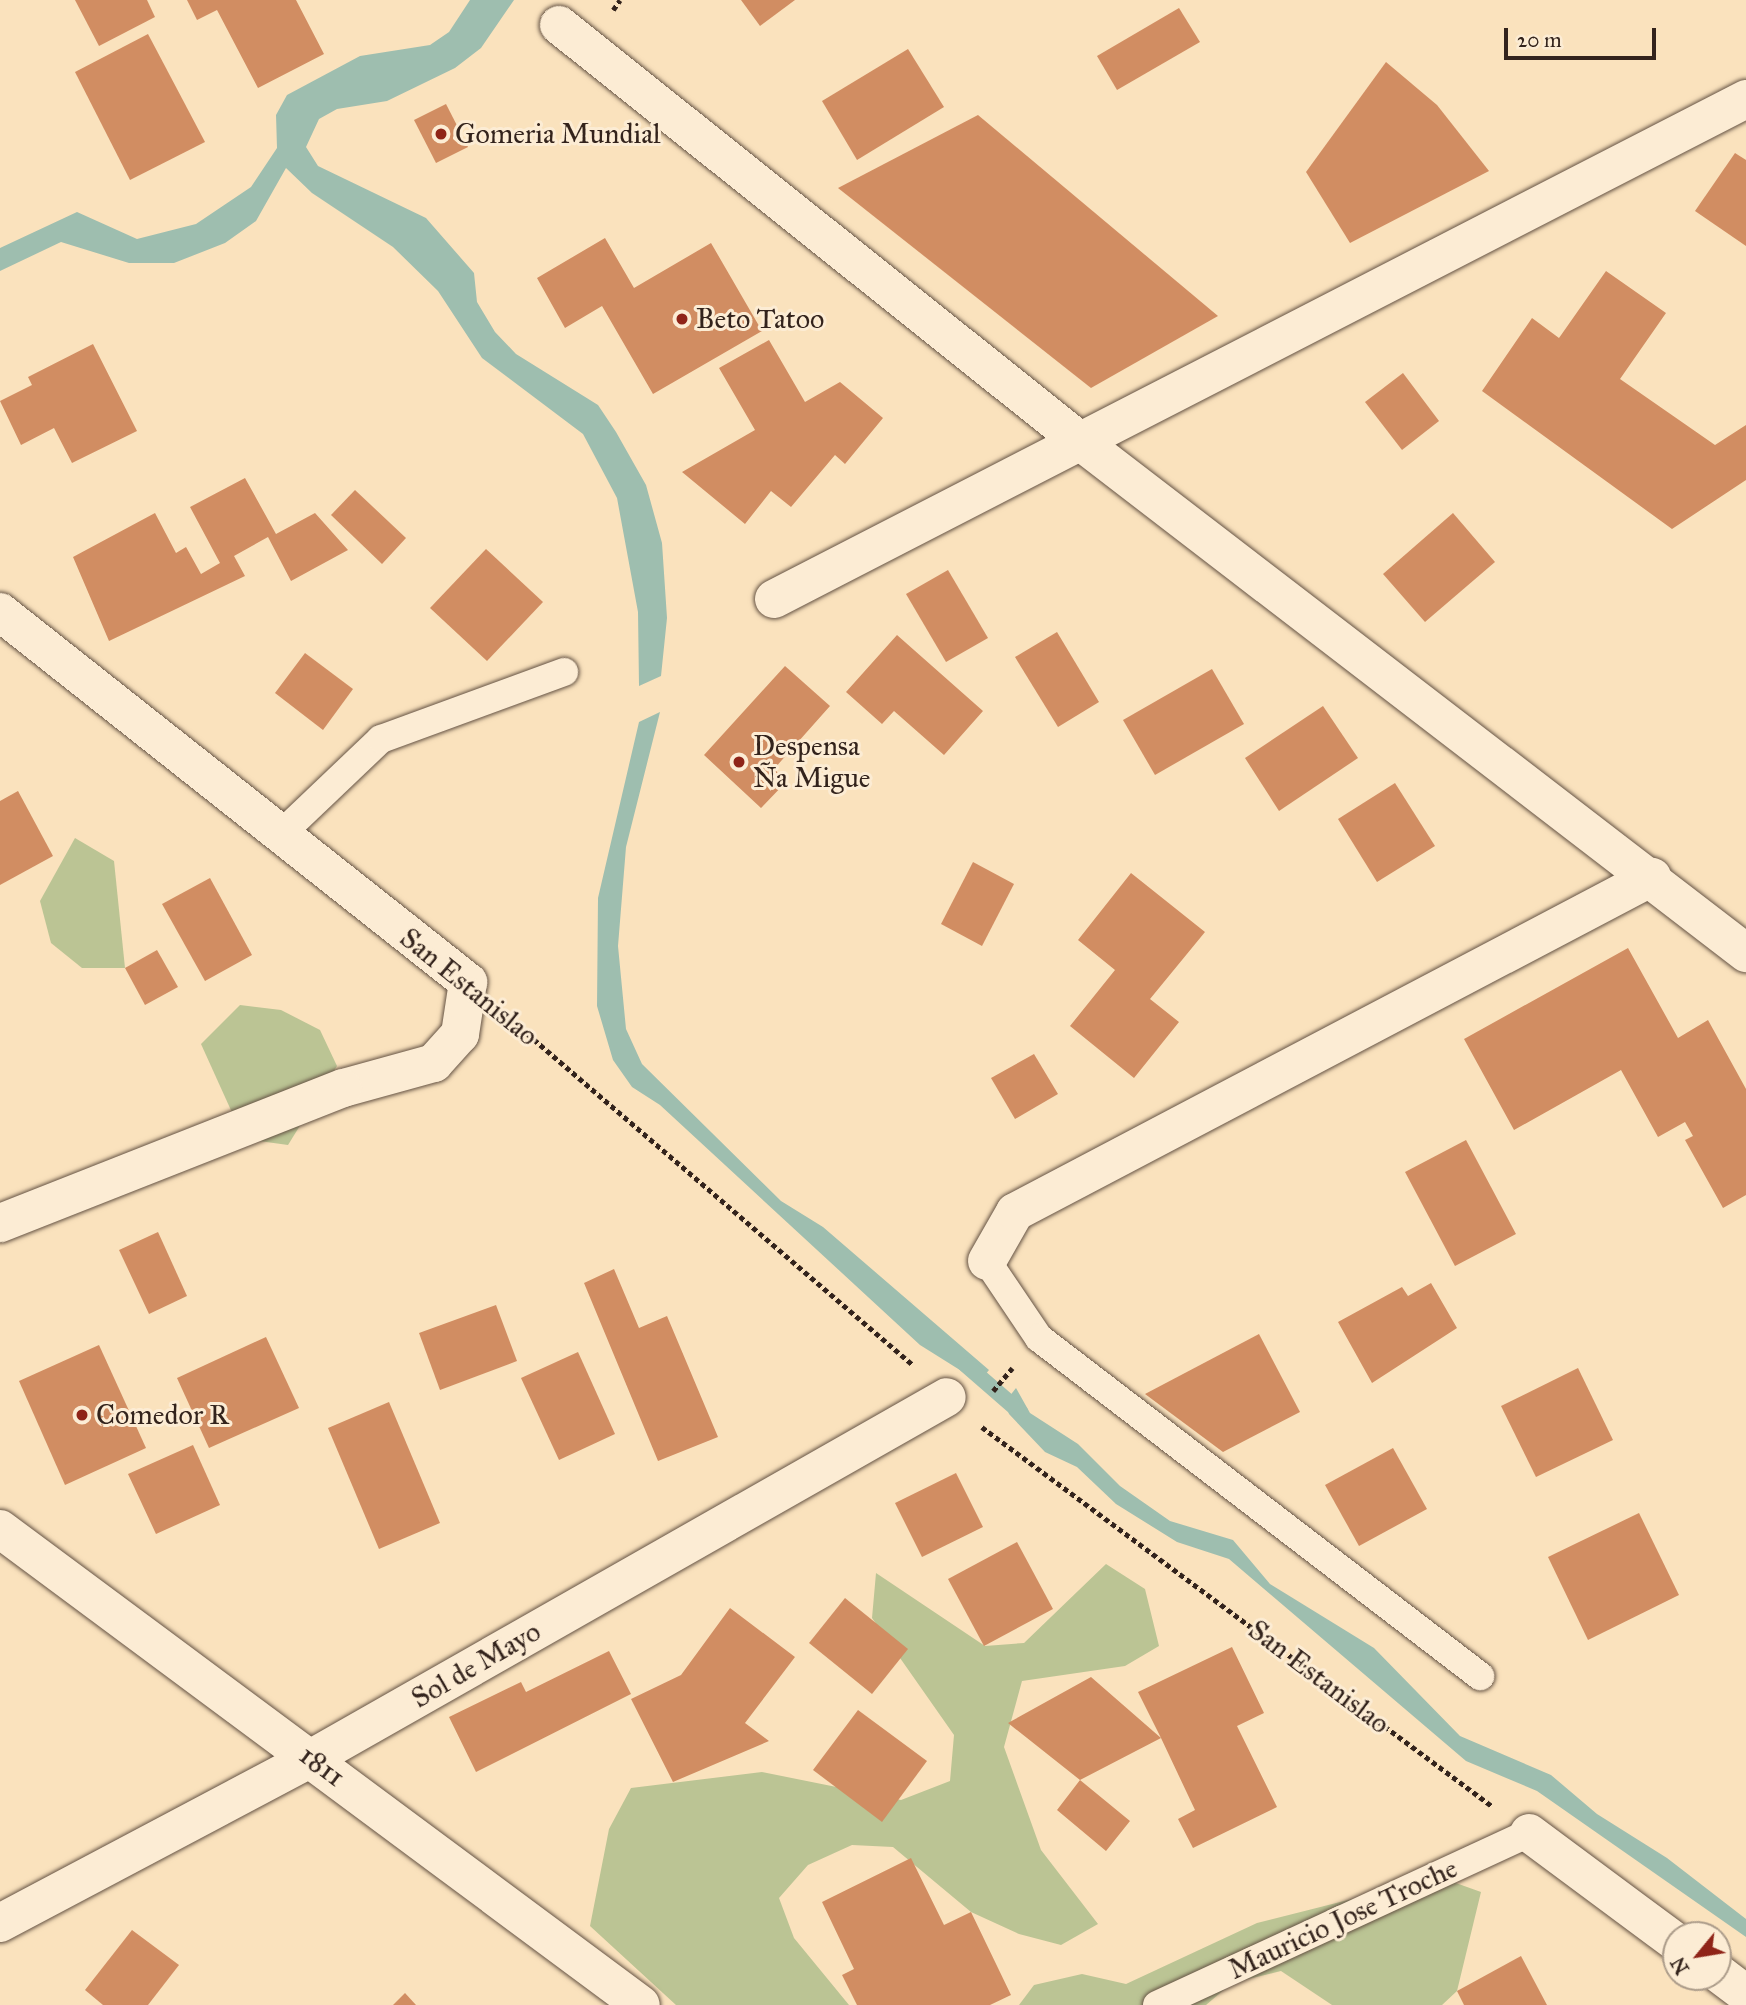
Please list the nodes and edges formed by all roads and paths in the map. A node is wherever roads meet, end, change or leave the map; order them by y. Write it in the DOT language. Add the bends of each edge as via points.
graph roads {
  1 [pos="559,25"];
  2 [pos="1746,99"];
  3 [pos="1085,445"];
  4 [pos="774,599"];
  5 [pos="0,612"];
  6 [pos="564,672"];
  7 [pos="278,836"];
  8 [pos="1652,877"];
  9 [pos="1746,953"];
  10 [pos="468,982"];
  11 [pos="0,1223"];
  12 [pos="987,1261"];
  13 [pos="1039,1338"];
  14 [pos="948,1397"];
  15 [pos="986,1398"];
  16 [pos="0,1529"];
  17 [pos="1480,1676"];
  18 [pos="312,1758"];
  19 [pos="1529,1833"];
  20 [pos="0,1923"];
  21 [pos="1662,1932"];
  22 [pos="642,2005"];
  23 [pos="1157,2005"];
  1 -- 3 [label="street"];
  2 -- 3 [label="street"];
  3 -- 4 [label="street"];
  3 -- 8 [label="street"];
  5 -- 7 [label="street, San Estanislao"];
  6 -- 7 [label="lane" via="381,739"];
  7 -- 10 [label="street, San Estanislao"];
  8 -- 9 [label="street"];
  8 -- 12 [label="street" via="1015,1212"];
  10 -- 11 [label="street" via="460,1034 434,1063 343,1088"];
  10 -- 14 [label="path, San Estanislao"];
  12 -- 13 [label="lane"];
  13 -- 15 [label="path"];
  13 -- 17 [label="lane"];
  14 -- 18 [label="street, Sol de Mayo"];
  14 -- 19 [label="path, San Estanislao"];
  16 -- 18 [label="street, 1811"];
  18 -- 20 [label="street, Sol de Mayo"];
  18 -- 22 [label="street, 1811"];
  19 -- 21 [label="street"];
  19 -- 23 [label="lane, Mauricio Jose Troche"];
}
